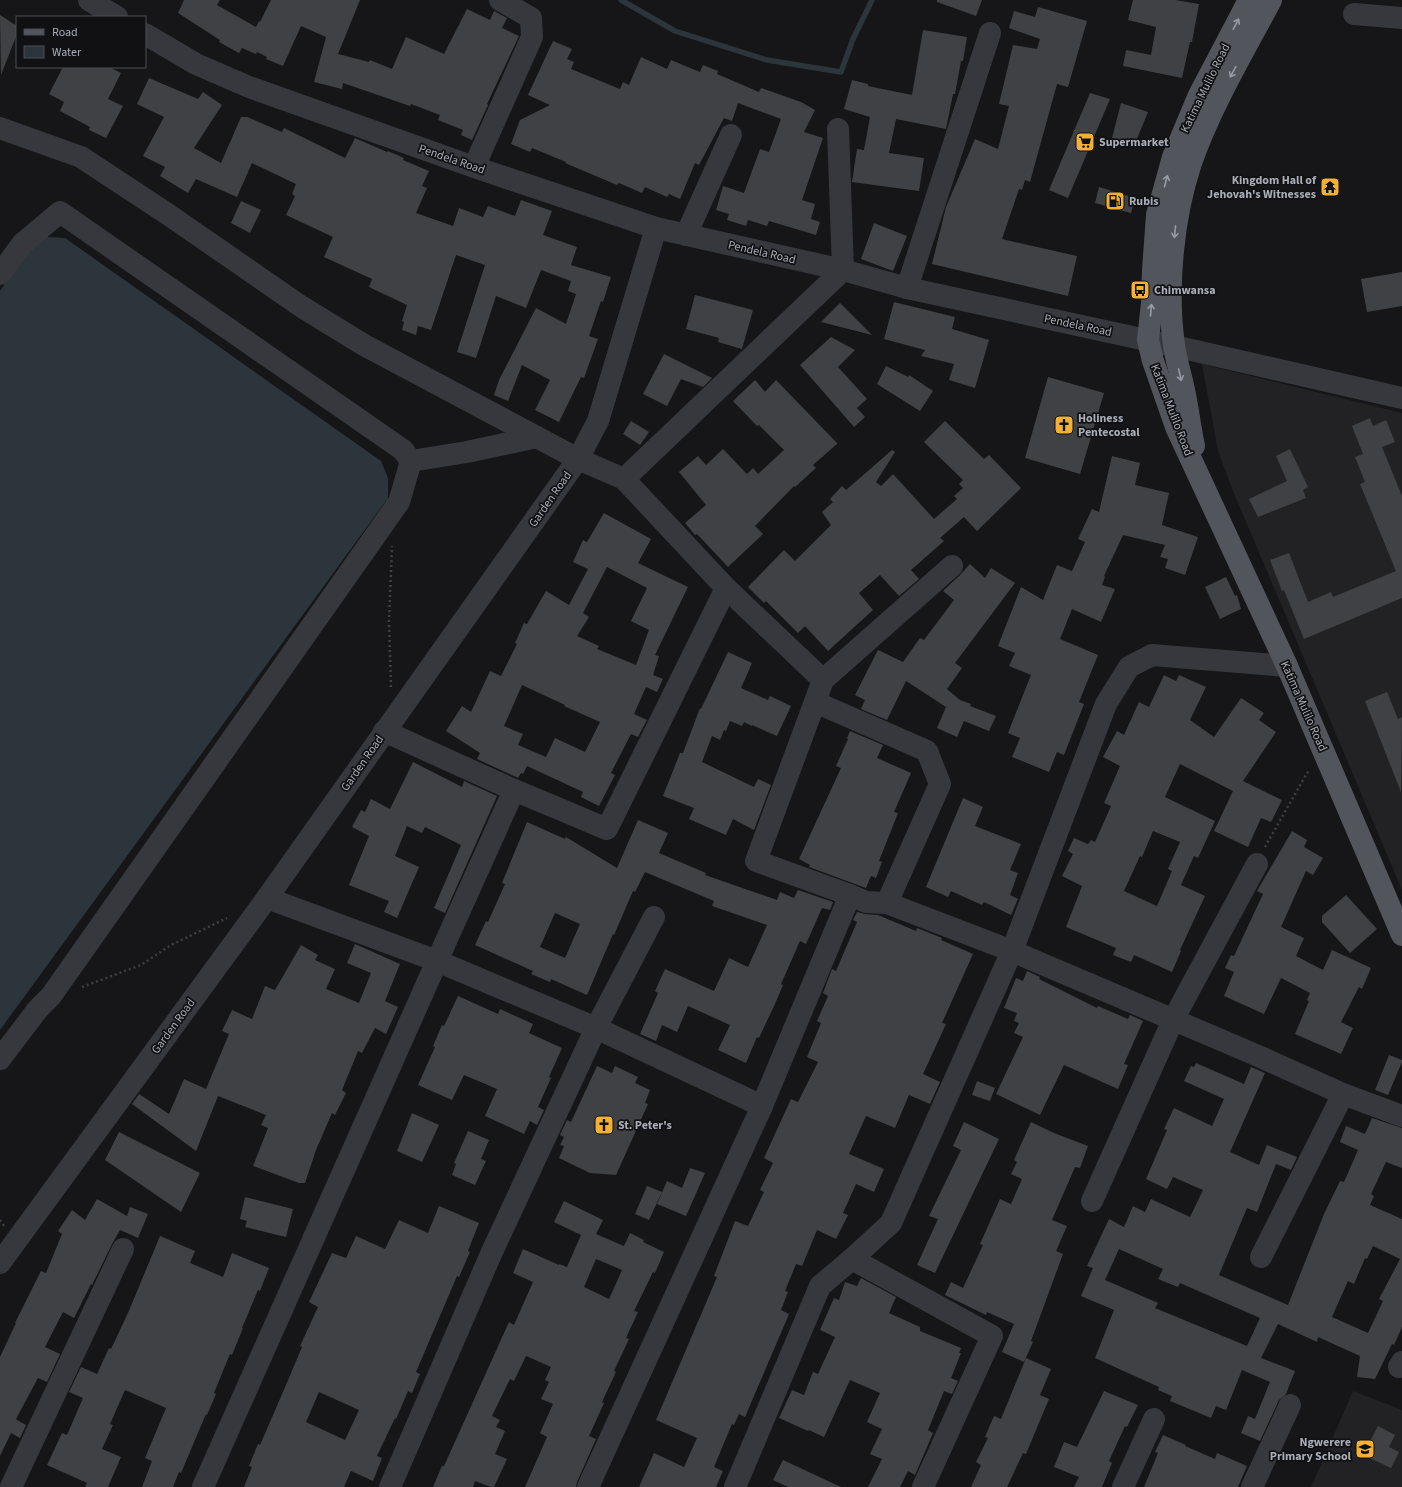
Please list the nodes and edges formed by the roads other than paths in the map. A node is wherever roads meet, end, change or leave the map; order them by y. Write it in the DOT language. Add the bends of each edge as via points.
graph roads {
  1 [pos="89,0"];
  2 [pos="500,0"];
  3 [pos="1249,0"];
  4 [pos="1271,0"];
  5 [pos="1354,14"];
  6 [pos="115,16"];
  7 [pos="1402,18"];
  8 [pos="990,33"];
  9 [pos="146,35"];
  10 [pos="0,128"];
  11 [pos="838,129"];
  12 [pos="731,134"];
  13 [pos="474,167"];
  14 [pos="656,228"];
  15 [pos="686,235"];
  16 [pos="843,270"];
  17 [pos="0,274"];
  18 [pos="907,288"];
  19 [pos="1148,340"];
  20 [pos="1174,346"];
  21 [pos="1402,398"];
  22 [pos="537,437"];
  23 [pos="578,459"];
  24 [pos="411,461"];
  25 [pos="624,479"];
  26 [pos="1200,479"];
  27 [pos="952,566"];
  28 [pos="726,588"];
  29 [pos="1287,666"];
  30 [pos="823,680"];
  31 [pos="815,702"];
  32 [pos="384,731"];
  33 [pos="514,790"];
  34 [pos="1257,864"];
  35 [pos="850,895"];
  36 [pos="267,898"];
  37 [pos="887,903"];
  38 [pos="654,917"];
  39 [pos="1402,935"];
  40 [pos="1012,950"];
  41 [pos="436,961"];
  42 [pos="1174,1020"];
  43 [pos="596,1028"];
  44 [pos="0,1059"];
  45 [pos="1343,1094"];
  46 [pos="762,1106"];
  47 [pos="1402,1116"];
  48 [pos="1092,1201"];
  49 [pos="123,1248"];
  50 [pos="1261,1257"];
  51 [pos="852,1259"];
  52 [pos="0,1263"];
  53 [pos="1290,1405"];
  54 [pos="1154,1419"];
  55 [pos="12,1487"];
  56 [pos="203,1487"];
  57 [pos="390,1487"];
  58 [pos="588,1487"];
  59 [pos="735,1487"];
  60 [pos="923,1487"];
  61 [pos="1123,1487"];
  62 [pos="1252,1487"];
  1 -- 6 [label="street"];
  2 -- 13 [label="street" via="531,18 532,37"];
  19 -- 3 [label="main road, Katima Mulilo Road, one-way" via="1157,215 1173,157 1198,95"];
  4 -- 20 [label="main road, Katima Mulilo Road, one-way" via="1216,104 1191,163 1176,218 1171,305"];
  5 -- 7 [label="street"];
  8 -- 18 [label="street"];
  9 -- 13 [label="street, Pendela Road" via="196,64 249,87"];
  10 -- 22 [label="street" via="81,157 302,307 364,345"];
  11 -- 16 [label="street"];
  12 -- 15 [label="street"];
  13 -- 14 [label="street, Pendela Road"];
  14 -- 15 [label="street, Pendela Road"];
  14 -- 23 [label="street, Garden Road" via="598,421"];
  15 -- 16 [label="street, Pendela Road"];
  16 -- 18 [label="street, Pendela Road"];
  16 -- 25 [label="street"];
  17 -- 24 [label="street" via="22,244 60,212 403,450"];
  18 -- 19 [label="street, Pendela Road"];
  19 -- 20 [label="street, Pendela Road"];
  19 -- 26 [label="main road, Katima Mulilo Road" via="1176,427"];
  20 -- 21 [label="street, Pendela Road"];
  20 -- 26 [label="main road, Katima Mulilo Road, one-way"];
  22 -- 23 [label="street"];
  22 -- 24 [label="street"];
  23 -- 25 [label="street"];
  23 -- 32 [label="street, Garden Road"];
  24 -- 44 [label="street" via="399,502 51,996"];
  25 -- 28 [label="street"];
  26 -- 29 [label="main road, Katima Mulilo Road"];
  27 -- 30 [label="street"];
  28 -- 30 [label="street"];
  28 -- 33 [label="street" via="607,829"];
  29 -- 39 [label="main road, Katima Mulilo Road"];
  29 -- 40 [label="street" via="1152,655 1129,667 1106,704"];
  30 -- 31 [label="street"];
  31 -- 35 [label="street" via="756,861"];
  31 -- 37 [label="street" via="927,751 940,784"];
  32 -- 33 [label="street"];
  32 -- 36 [label="street, Garden Road"];
  33 -- 41 [label="street"];
  34 -- 42 [label="street"];
  35 -- 37 [label="street" via="866,902"];
  35 -- 46 [label="street"];
  36 -- 41 [label="street"];
  36 -- 52 [label="street, Garden Road"];
  37 -- 40 [label="street"];
  38 -- 43 [label="street"];
  40 -- 42 [label="street"];
  40 -- 51 [label="street" via="891,1223"];
  41 -- 43 [label="street"];
  41 -- 56 [label="street"];
  42 -- 45 [label="street"];
  42 -- 48 [label="street"];
  43 -- 46 [label="street"];
  43 -- 57 [label="street" via="491,1254"];
  45 -- 47 [label="street"];
  45 -- 50 [label="street"];
  46 -- 58 [label="street"];
  49 -- 55 [label="street"];
  51 -- 59 [label="street" via="820,1286"];
  51 -- 60 [label="street" via="992,1336"];
  53 -- 62 [label="street"];
  54 -- 61 [label="street"];
}
